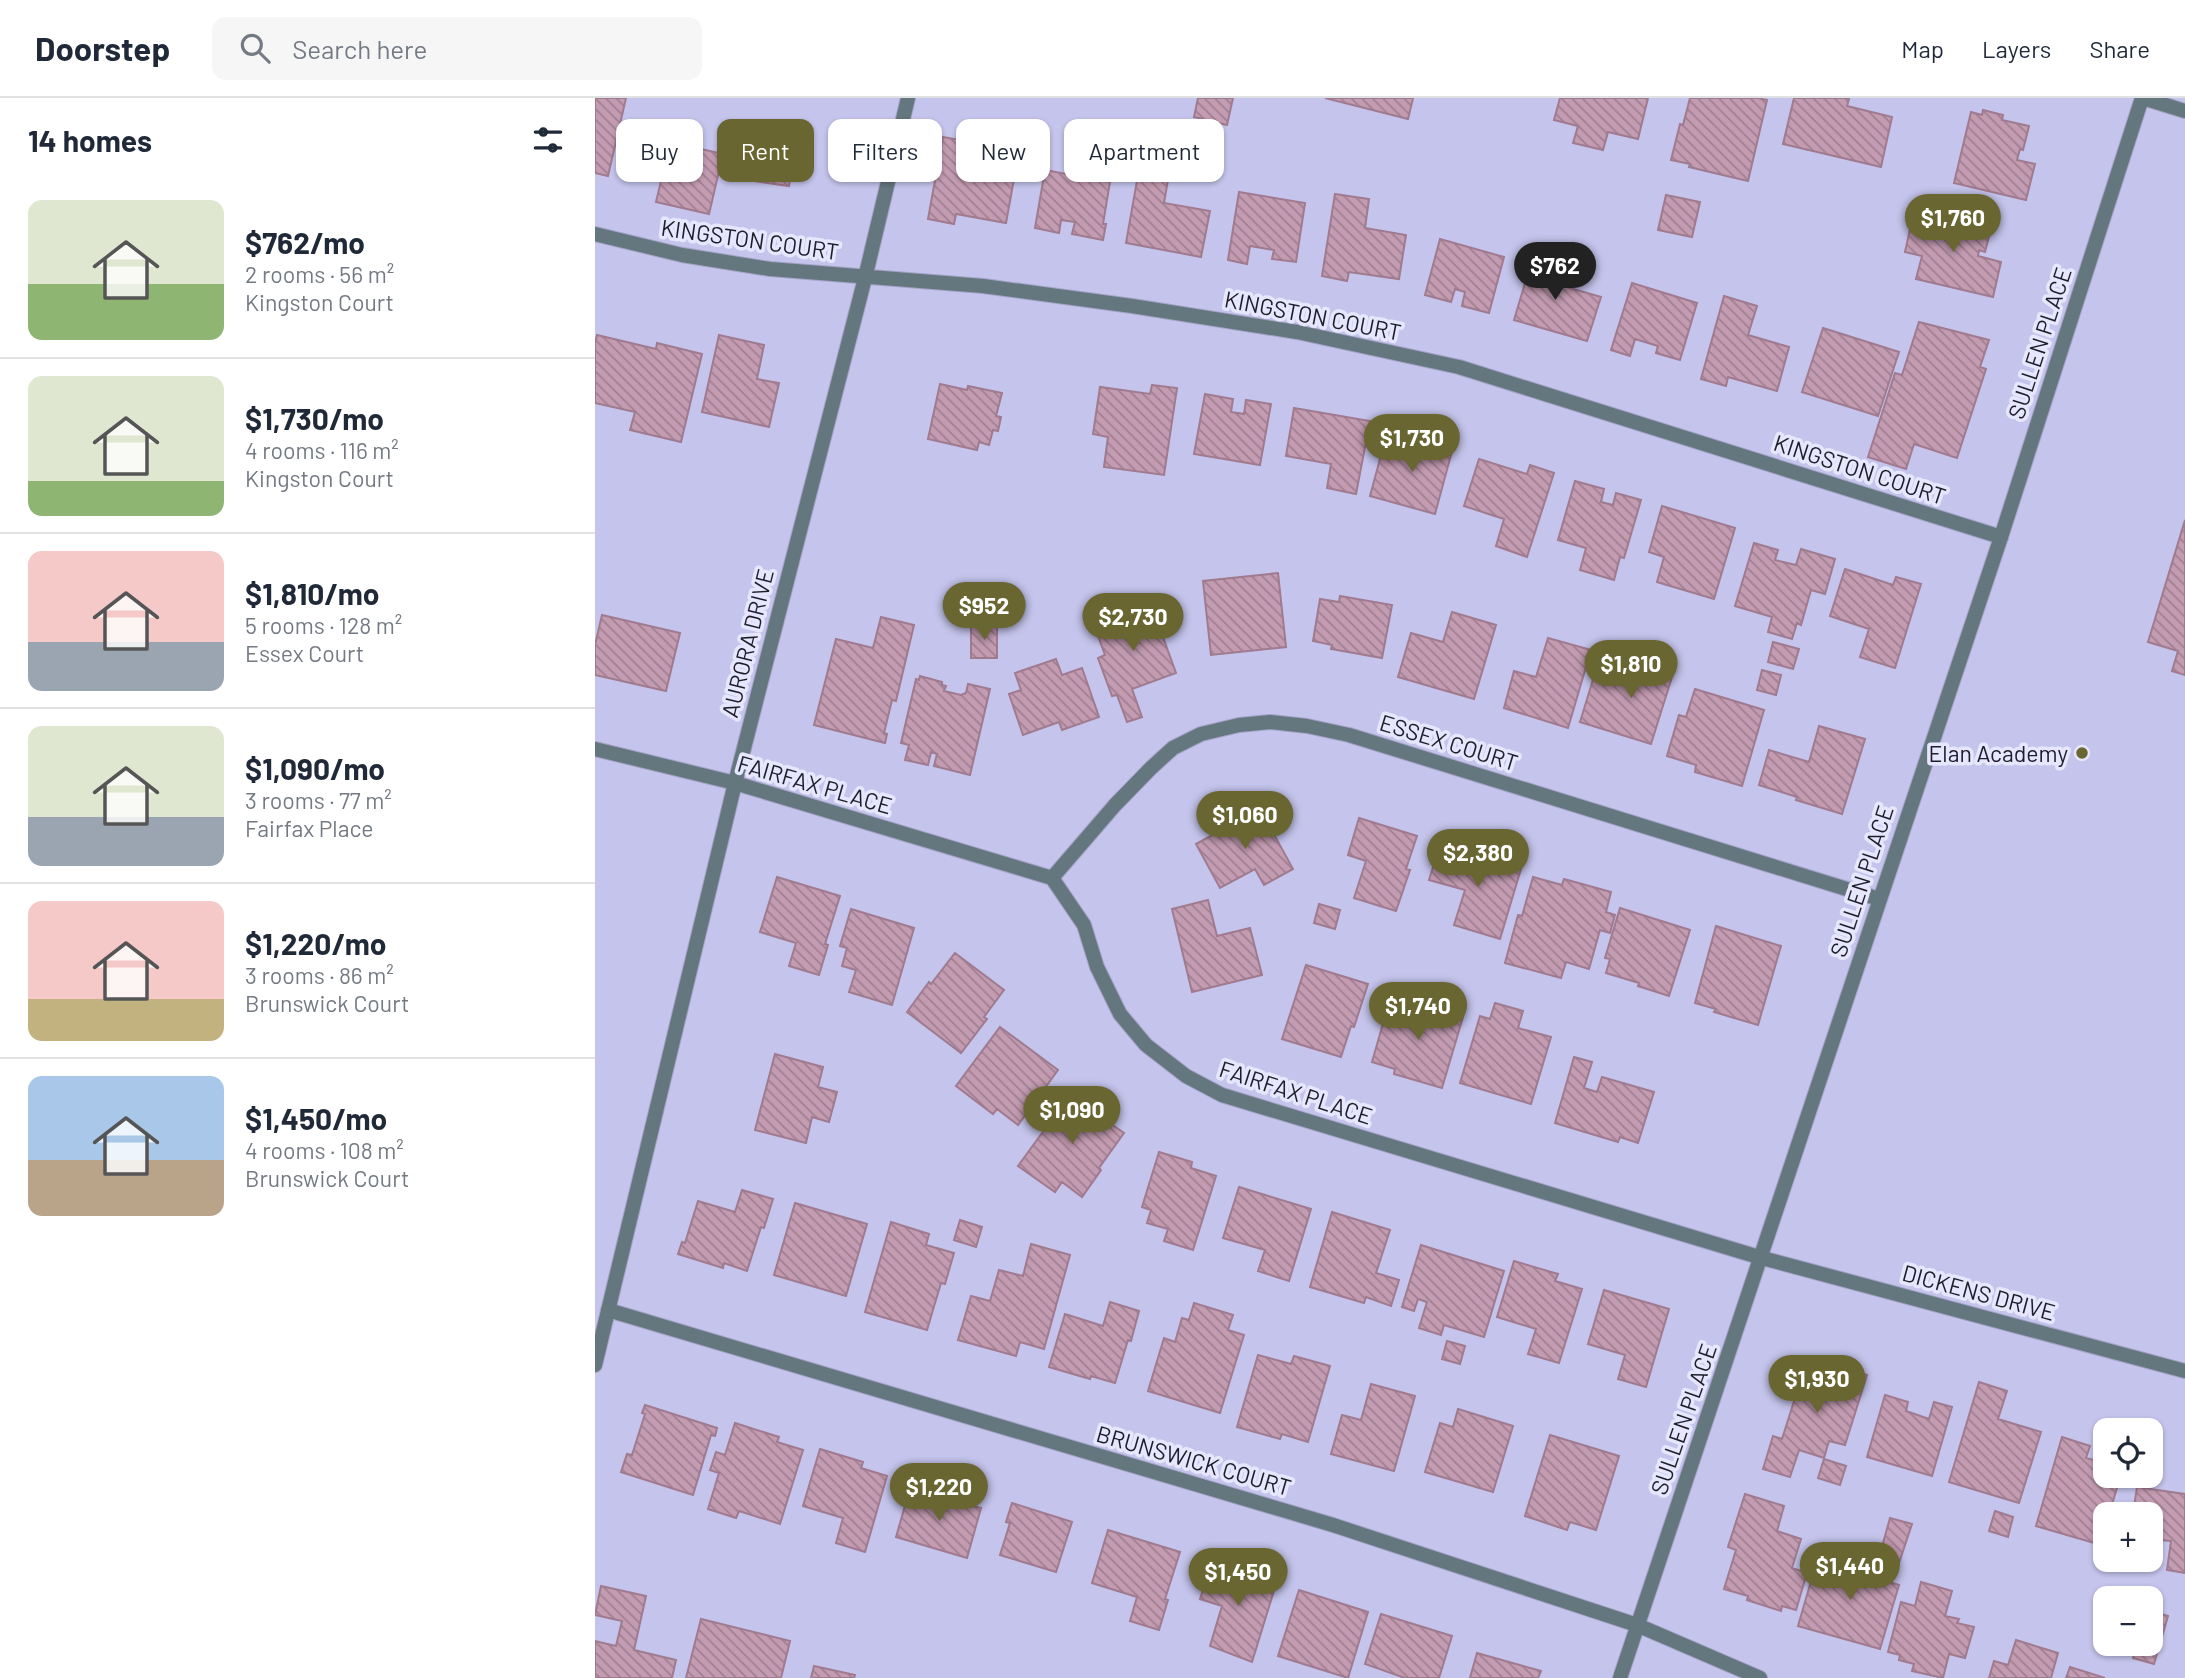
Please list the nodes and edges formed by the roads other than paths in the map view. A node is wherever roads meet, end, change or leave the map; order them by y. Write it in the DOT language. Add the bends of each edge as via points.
graph roads {
  1 [pos="908,98"];
  2 [pos="2143,98"];
  3 [pos="2185,111"];
  4 [pos="595,234"];
  5 [pos="865,278"];
  6 [pos="2001,537"];
  7 [pos="595,749"];
  8 [pos="735,783"];
  9 [pos="1052,878"];
  10 [pos="1879,899"];
  11 [pos="1762,1258"];
  12 [pos="608,1310"];
  13 [pos="595,1365"];
  14 [pos="2185,1371"];
  15 [pos="1637,1625"];
  16 [pos="1620,1678"];
  17 [pos="1760,1678"];
  1 -- 5 [label="street, AURORA DRIVE"];
  2 -- 3 [label="street"];
  2 -- 6 [label="street, SULLEN PLACE"];
  4 -- 5 [label="street, KINGSTON COURT" via="770,270"];
  5 -- 6 [label="street, KINGSTON COURT" via="983,286 1132,306 1297,332 1459,367"];
  5 -- 8 [label="street, AURORA DRIVE"];
  6 -- 10 [label="street, SULLEN PLACE"];
  7 -- 8 [label="street, FAIRFAX PLACE"];
  8 -- 9 [label="street, FAIRFAX PLACE"];
  8 -- 12 [label="street, AURORA DRIVE"];
  9 -- 10 [label="street, ESSEX COURT" via="1115,805 1173,748 1201,734 1271,722 1349,735"];
  9 -- 11 [label="street, FAIRFAX PLACE" via="1084,925 1097,967 1120,1014 1146,1045 1186,1076 1222,1095"];
  10 -- 11 [label="street, SULLEN PLACE"];
  11 -- 14 [label="street, DICKENS DRIVE"];
  11 -- 15 [label="street, SULLEN PLACE"];
  12 -- 13 [label="street, AURORA DRIVE"];
  12 -- 15 [label="street, BRUNSWICK COURT" via="1333,1525"];
  15 -- 16 [label="street, SULLEN PLACE"];
  15 -- 17 [label="street, BRUNSWICK COURT"];
}
